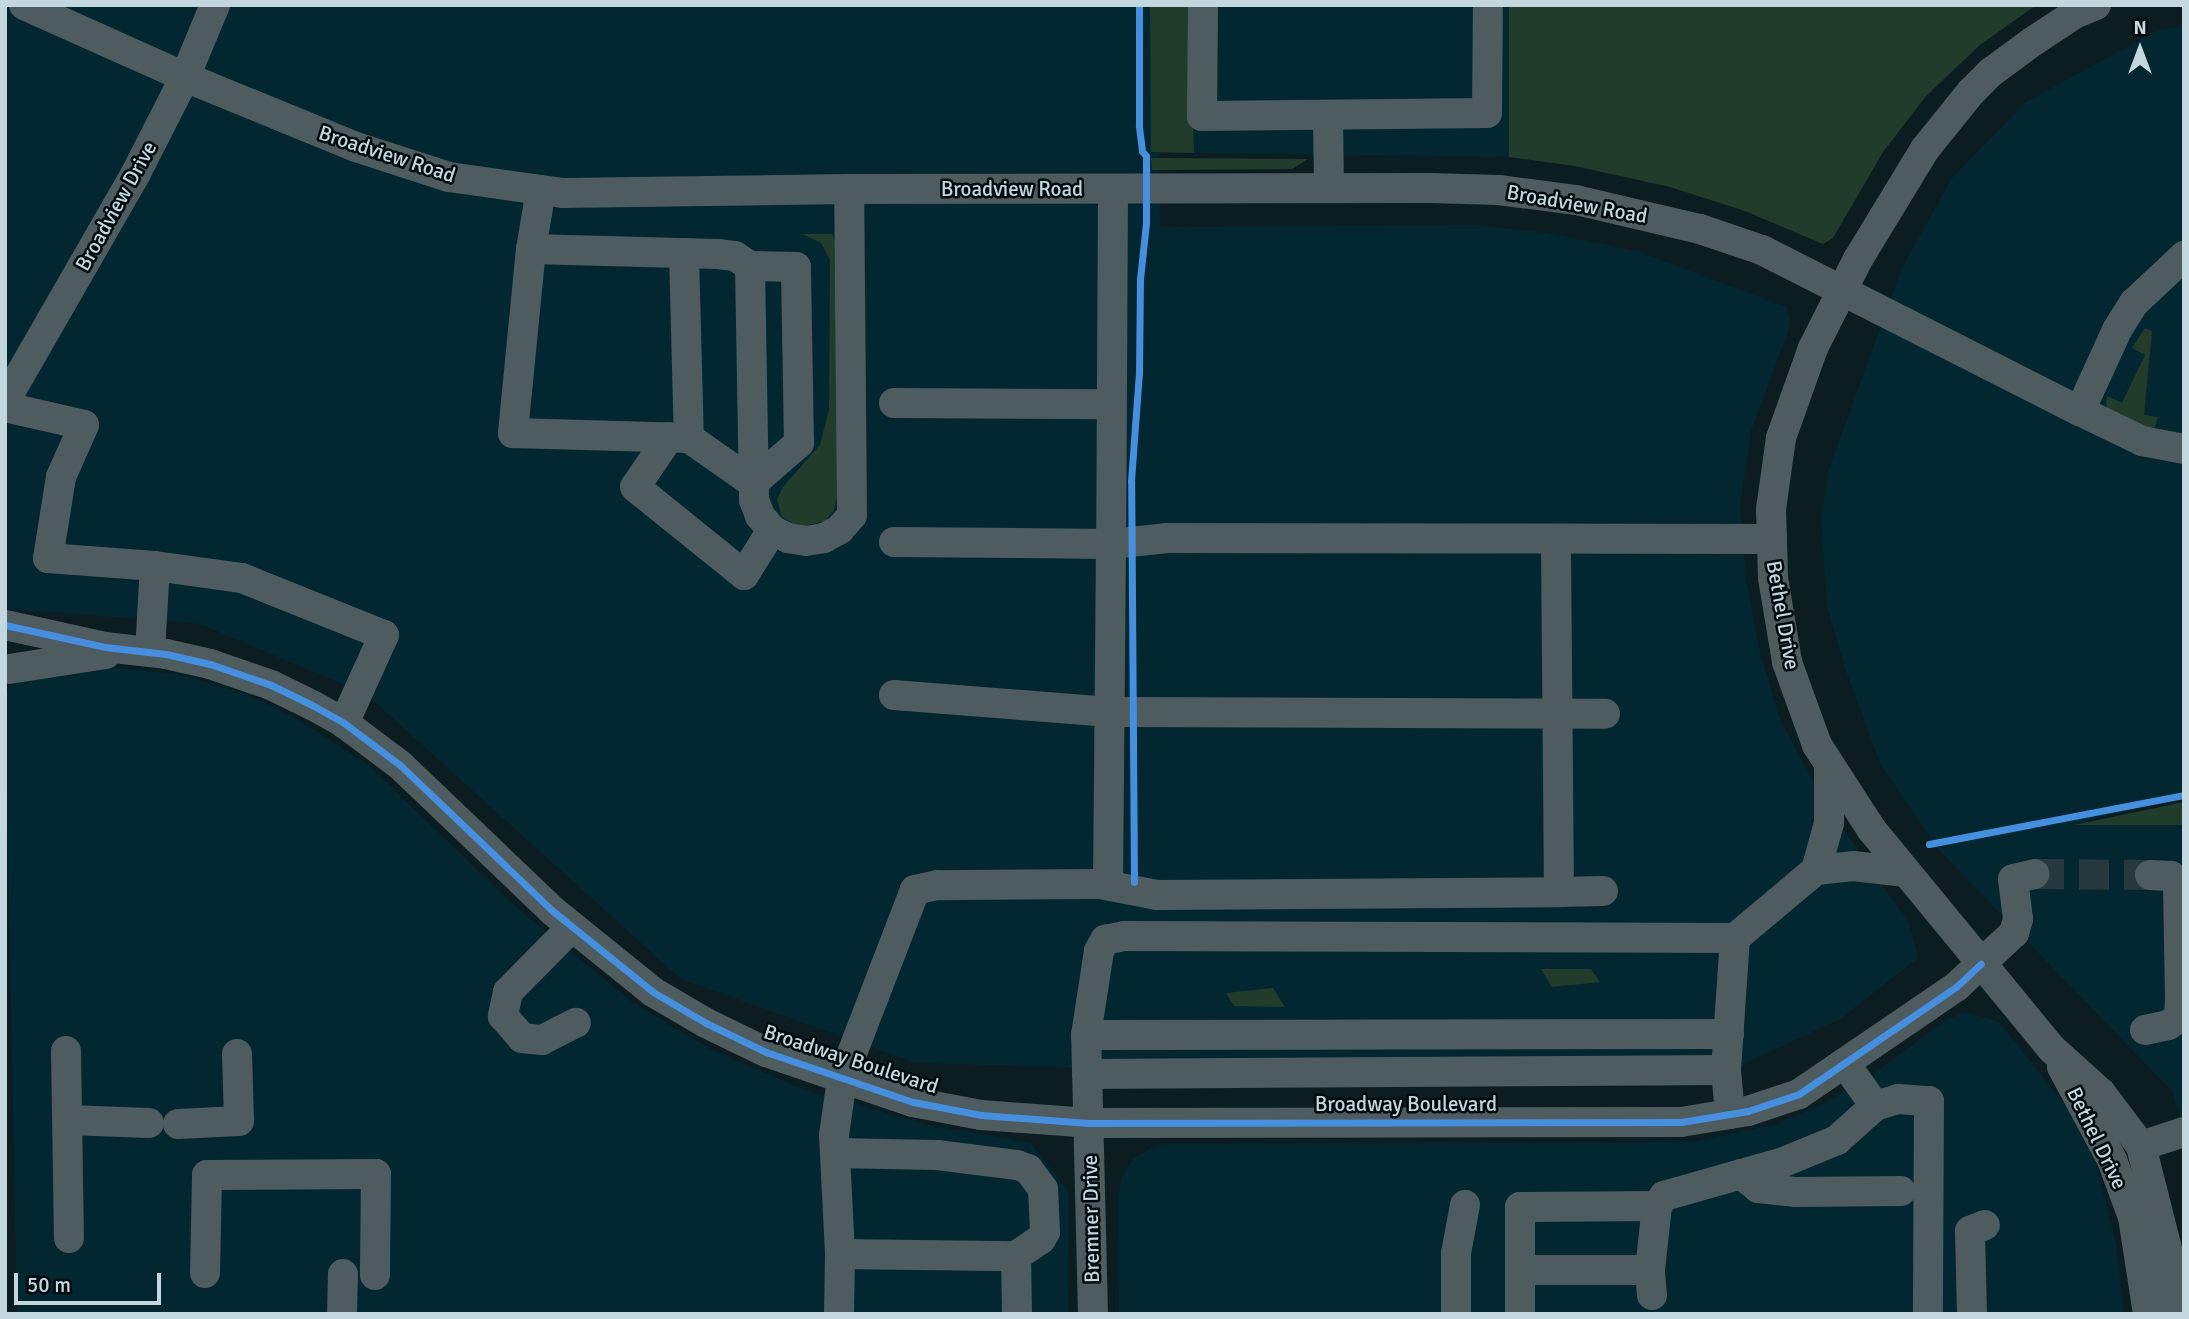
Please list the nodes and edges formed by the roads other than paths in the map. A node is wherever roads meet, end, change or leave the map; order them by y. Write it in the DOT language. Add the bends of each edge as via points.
graph roads {
  1 [pos="23,5"];
  2 [pos="215,5"];
  3 [pos="1203,5"];
  4 [pos="1488,5"];
  5 [pos="2096,5"];
  6 [pos="185,78"];
  7 [pos="1328,116"];
  8 [pos="1329,188"];
  9 [pos="849,189"];
  10 [pos="541,190"];
  11 [pos="1112,190"];
  12 [pos="531,249"];
  13 [pos="698,254"];
  14 [pos="2184,256"];
  15 [pos="750,266"];
  16 [pos="1841,289"];
  17 [pos="5,401"];
  18 [pos="894,403"];
  19 [pos="1110,404"];
  20 [pos="5,407"];
  21 [pos="2080,411"];
  22 [pos="679,437"];
  23 [pos="2184,449"];
  24 [pos="753,483"];
  25 [pos="772,530"];
  26 [pos="1556,539"];
  27 [pos="1772,539"];
  28 [pos="894,542"];
  29 [pos="1111,544"];
  30 [pos="155,566"];
  31 [pos="5,625"];
  32 [pos="141,651"];
  33 [pos="7,672"];
  34 [pos="894,695"];
  35 [pos="1110,712"];
  36 [pos="1559,715"];
  37 [pos="1605,715"];
  38 [pos="344,723"];
  39 [pos="1829,764"];
  40 [pos="1816,870"];
  41 [pos="1906,872"];
  42 [pos="2034,874"];
  43 [pos="2150,875"];
  44 [pos="1100,884"];
  45 [pos="1559,891"];
  46 [pos="1604,891"];
  47 [pos="572,927"];
  48 [pos="1735,938"];
  49 [pos="1981,964"];
  50 [pos="576,1023"];
  51 [pos="2145,1030"];
  52 [pos="1728,1034"];
  53 [pos="1086,1035"];
  54 [pos="2052,1049"];
  55 [pos="66,1051"];
  56 [pos="237,1054"];
  57 [pos="1846,1065"];
  58 [pos="1726,1070"];
  59 [pos="1087,1074"];
  60 [pos="842,1079"];
  61 [pos="1875,1106"];
  62 [pos="1730,1114"];
  63 [pos="68,1120"];
  64 [pos="1089,1124"];
  65 [pos="2184,1132"];
  66 [pos="2141,1146"];
  67 [pos="835,1153"];
  68 [pos="1741,1174"];
  69 [pos="1901,1191"];
  70 [pos="1465,1205"];
  71 [pos="1657,1206"];
  72 [pos="1985,1225"];
  73 [pos="69,1238"];
  74 [pos="840,1254"];
  75 [pos="1016,1256"];
  76 [pos="1521,1270"];
  77 [pos="205,1273"];
  78 [pos="343,1274"];
  79 [pos="375,1275"];
  80 [pos="2176,1299"];
  81 [pos="342,1314"];
  82 [pos="839,1314"];
  83 [pos="1017,1314"];
  84 [pos="1093,1314"];
  85 [pos="1456,1314"];
  86 [pos="1520,1314"];
  87 [pos="1928,1314"];
  88 [pos="1972,1314"];
  89 [pos="2148,1314"];
  1 -- 6 [label="street, Broadview Road"];
  2 -- 6 [label="street, Broadview Drive"];
  3 -- 7 [label="street" via="1202,116"];
  4 -- 7 [label="street" via="1487,113"];
  5 -- 16 [label="street, Bethel Drive" via="2032,42 1971,92 1925,149"];
  6 -- 10 [label="street, Broadview Road" via="356,147 449,177"];
  6 -- 17 [label="street, Broadview Drive"];
  7 -- 8 [label="street"];
  8 -- 11 [label="street, Broadview Road"];
  8 -- 16 [label="street, Broadview Road" via="1499,190 1576,200 1700,229 1762,250"];
  9 -- 10 [label="street, Broadview Road"];
  9 -- 11 [label="street, Broadview Road"];
  9 -- 25 [label="street" via="852,515 824,538 806,541"];
  10 -- 12 [label="street"];
  11 -- 19 [label="street"];
  12 -- 13 [label="street"];
  12 -- 22 [label="street" via="513,433"];
  13 -- 15 [label="street" via="735,256"];
  13 -- 22 [label="street"];
  14 -- 21 [label="street" via="2134,303"];
  15 -- 24 [label="street"];
  15 -- 24 [label="street" via="796,267 799,443"];
  16 -- 21 [label="street, Broadview Road"];
  16 -- 27 [label="street, Bethel Drive" via="1813,348 1781,438 1771,509"];
  18 -- 19 [label="street"];
  19 -- 29 [label="street"];
  20 -- 30 [label="street" via="83,425 61,477 48,558"];
  21 -- 23 [label="street, Broadview Road" via="2142,441"];
  22 -- 24 [label="street"];
  22 -- 25 [label="street" via="635,487 744,575"];
  24 -- 25 [label="street" via="760,516"];
  26 -- 27 [label="street"];
  26 -- 29 [label="street" via="1168,538"];
  26 -- 36 [label="street"];
  27 -- 39 [label="street, Bethel Drive" via="1773,578 1787,662 1817,745"];
  28 -- 29 [label="street"];
  29 -- 35 [label="street"];
  30 -- 32 [label="street"];
  30 -- 38 [label="street" via="242,578 384,635"];
  31 -- 32 [label="street, Broadway Boulevard"];
  31 -- 33 [label="street" via="13,643"];
  32 -- 33 [label="street, Broadway Boulevard"];
  32 -- 38 [label="street, Broadway Boulevard" via="210,664 271,685"];
  34 -- 35 [label="street"];
  35 -- 36 [label="street"];
  35 -- 44 [label="street" via="1108,876"];
  36 -- 37 [label="street"];
  36 -- 45 [label="street"];
  38 -- 47 [label="street, Broadway Boulevard" via="400,765"];
  39 -- 40 [label="street" via="1829,822"];
  39 -- 41 [label="street, Bethel Drive"];
  40 -- 41 [label="street" via="1853,866"];
  40 -- 48 [label="street"];
  41 -- 49 [label="street, Bethel Drive"];
  42 -- 49 [label="street, Broadway Boulevard" via="2013,879 2018,919 2014,933"];
  43 -- 51 [label="street" via="2178,881 2180,999 2179,1018"];
  44 -- 45 [label="street" via="1157,895"];
  44 -- 60 [label="street" via="937,885 915,890"];
  45 -- 46 [label="street"];
  47 -- 50 [label="street" via="508,992 503,1016 522,1038 542,1040"];
  47 -- 60 [label="street, Broadway Boulevard" via="653,992 706,1023 766,1052"];
  48 -- 52 [label="street"];
  48 -- 53 [label="street, Bremner Drive" via="1124,936 1105,940 1099,951"];
  49 -- 54 [label="street, Bethel Drive"];
  49 -- 57 [label="street, Broadway Boulevard"];
  52 -- 53 [label="street"];
  52 -- 58 [label="street"];
  53 -- 59 [label="street, Bremner Drive"];
  54 -- 66 [label="street, Bethel Drive" via="2101,1093"];
  54 -- 89 [label="street, Bethel Drive" via="2112,1160 2129,1208"];
  55 -- 63 [label="street"];
  56 -- 63 [label="street" via="239,1121"];
  57 -- 61 [label="street"];
  57 -- 62 [label="street, Broadway Boulevard" via="1799,1094"];
  58 -- 59 [label="street"];
  58 -- 62 [label="street"];
  59 -- 64 [label="street, Bremner Drive"];
  60 -- 64 [label="street, Broadway Boulevard" via="954,1110"];
  60 -- 67 [label="street"];
  61 -- 68 [label="street" via="1836,1140"];
  61 -- 87 [label="street" via="1898,1099 1929,1101"];
  62 -- 64 [label="street, Broadway Boulevard" via="1681,1122"];
  63 -- 73 [label="street"];
  64 -- 84 [label="street, Bremner Drive"];
  65 -- 66 [label="street"];
  66 -- 80 [label="street, Bethel Drive"];
  67 -- 74 [label="street"];
  67 -- 75 [label="street" via="937,1155 1028,1169 1044,1189 1045,1232"];
  68 -- 69 [label="street" via="1758,1188 1795,1192"];
  68 -- 71 [label="street" via="1664,1196"];
  70 -- 85 [label="street" via="1456,1253"];
  71 -- 76 [label="street" via="1520,1207"];
  71 -- 76 [label="street" via="1651,1282"];
  72 -- 88 [label="street" via="1970,1231"];
  74 -- 75 [label="street"];
  74 -- 82 [label="street"];
  75 -- 83 [label="street"];
  76 -- 86 [label="street"];
  77 -- 79 [label="street" via="207,1175 376,1174"];
  78 -- 81 [label="street"];
}
